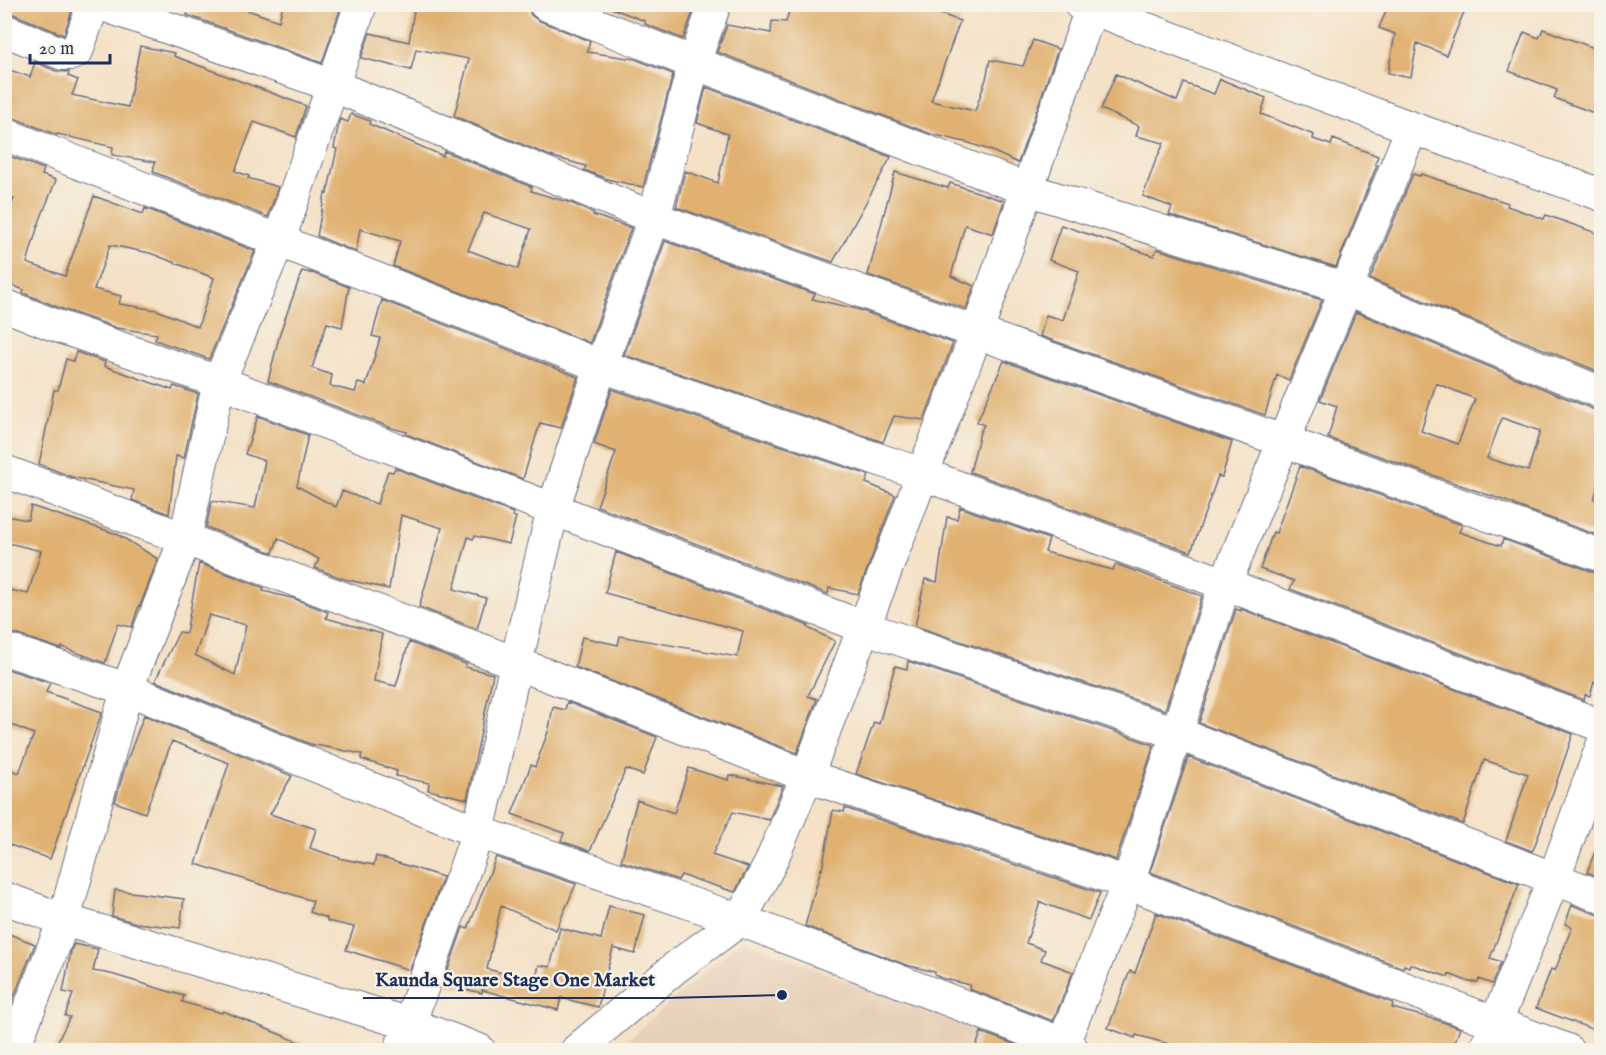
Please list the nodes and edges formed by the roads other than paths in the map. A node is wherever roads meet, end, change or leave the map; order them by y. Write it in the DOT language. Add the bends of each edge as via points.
graph roads {
  1 [pos="93,4"];
  2 [pos="100,4"];
  3 [pos="362,4"];
  4 [pos="545,4"];
  5 [pos="716,4"];
  6 [pos="1086,7"];
  7 [pos="4,30"];
  8 [pos="694,63"];
  9 [pos="334,86"];
  10 [pos="1412,128"];
  11 [pos="4,134"];
  12 [pos="1026,189"];
  13 [pos="1602,195"];
  14 [pos="654,218"];
  15 [pos="279,240"];
  16 [pos="1347,289"];
  17 [pos="4,305"];
  18 [pos="977,332"];
  19 [pos="601,366"];
  20 [pos="219,382"];
  21 [pos="1602,393"];
  22 [pos="1283,441"];
  23 [pos="4,471"];
  24 [pos="922,474"];
  25 [pos="553,509"];
  26 [pos="184,539"];
  27 [pos="1602,556"];
  28 [pos="1225,584"];
  29 [pos="863,627"];
  30 [pos="4,649"];
  31 [pos="516,663"];
  32 [pos="127,689"];
  33 [pos="1602,726"];
  34 [pos="1176,733"];
  35 [pos="1602,746"];
  36 [pos="807,776"];
  37 [pos="478,832"];
  38 [pos="1554,878"];
  39 [pos="1128,883"];
  40 [pos="1602,897"];
  41 [pos="4,898"];
  42 [pos="64,920"];
  43 [pos="740,921"];
  44 [pos="405,1037"];
  45 [pos="1491,1038"];
  46 [pos="1068,1047"];
  47 [pos="13,1050"];
  48 [pos="479,1050"];
  49 [pos="577,1050"];
  50 [pos="1567,1050"];
  1 -- 7 [label="street" via="77,51 72,54"];
  2 -- 9 [label="street"];
  3 -- 9 [label="street"];
  4 -- 8 [label="street"];
  5 -- 8 [label="street"];
  6 -- 10 [label="street"];
  6 -- 12 [label="street"];
  8 -- 12 [label="street"];
  8 -- 14 [label="street"];
  9 -- 14 [label="street"];
  9 -- 15 [label="street"];
  10 -- 13 [label="street"];
  10 -- 16 [label="street"];
  11 -- 15 [label="street"];
  12 -- 16 [label="street"];
  12 -- 18 [label="street"];
  14 -- 18 [label="street"];
  14 -- 19 [label="street"];
  15 -- 19 [label="street"];
  15 -- 20 [label="street"];
  16 -- 21 [label="street"];
  16 -- 22 [label="street"];
  17 -- 20 [label="street"];
  18 -- 22 [label="street"];
  18 -- 24 [label="street"];
  19 -- 24 [label="street"];
  19 -- 25 [label="street"];
  20 -- 25 [label="street"];
  20 -- 26 [label="street"];
  22 -- 27 [label="street"];
  22 -- 28 [label="street"];
  23 -- 26 [label="street"];
  24 -- 28 [label="street"];
  24 -- 29 [label="street"];
  25 -- 29 [label="street"];
  25 -- 31 [label="street"];
  26 -- 31 [label="street"];
  26 -- 32 [label="street"];
  28 -- 33 [label="street"];
  28 -- 34 [label="street"];
  29 -- 34 [label="street"];
  29 -- 36 [label="street"];
  30 -- 32 [label="street"];
  31 -- 36 [label="street"];
  31 -- 37 [label="street"];
  32 -- 37 [label="street"];
  32 -- 42 [label="street"];
  34 -- 38 [label="street"];
  34 -- 39 [label="street"];
  35 -- 38 [label="street"];
  36 -- 39 [label="street"];
  36 -- 43 [label="street" via="770,864"];
  37 -- 43 [label="street"];
  37 -- 44 [label="street"];
  38 -- 40 [label="street"];
  38 -- 45 [label="street"];
  39 -- 45 [label="street"];
  39 -- 46 [label="street"];
  41 -- 42 [label="street"];
  42 -- 44 [label="street"];
  42 -- 47 [label="street"];
  43 -- 46 [label="street"];
  43 -- 49 [label="street" via="676,967"];
  44 -- 48 [label="street"];
  45 -- 50 [label="street"];
}
